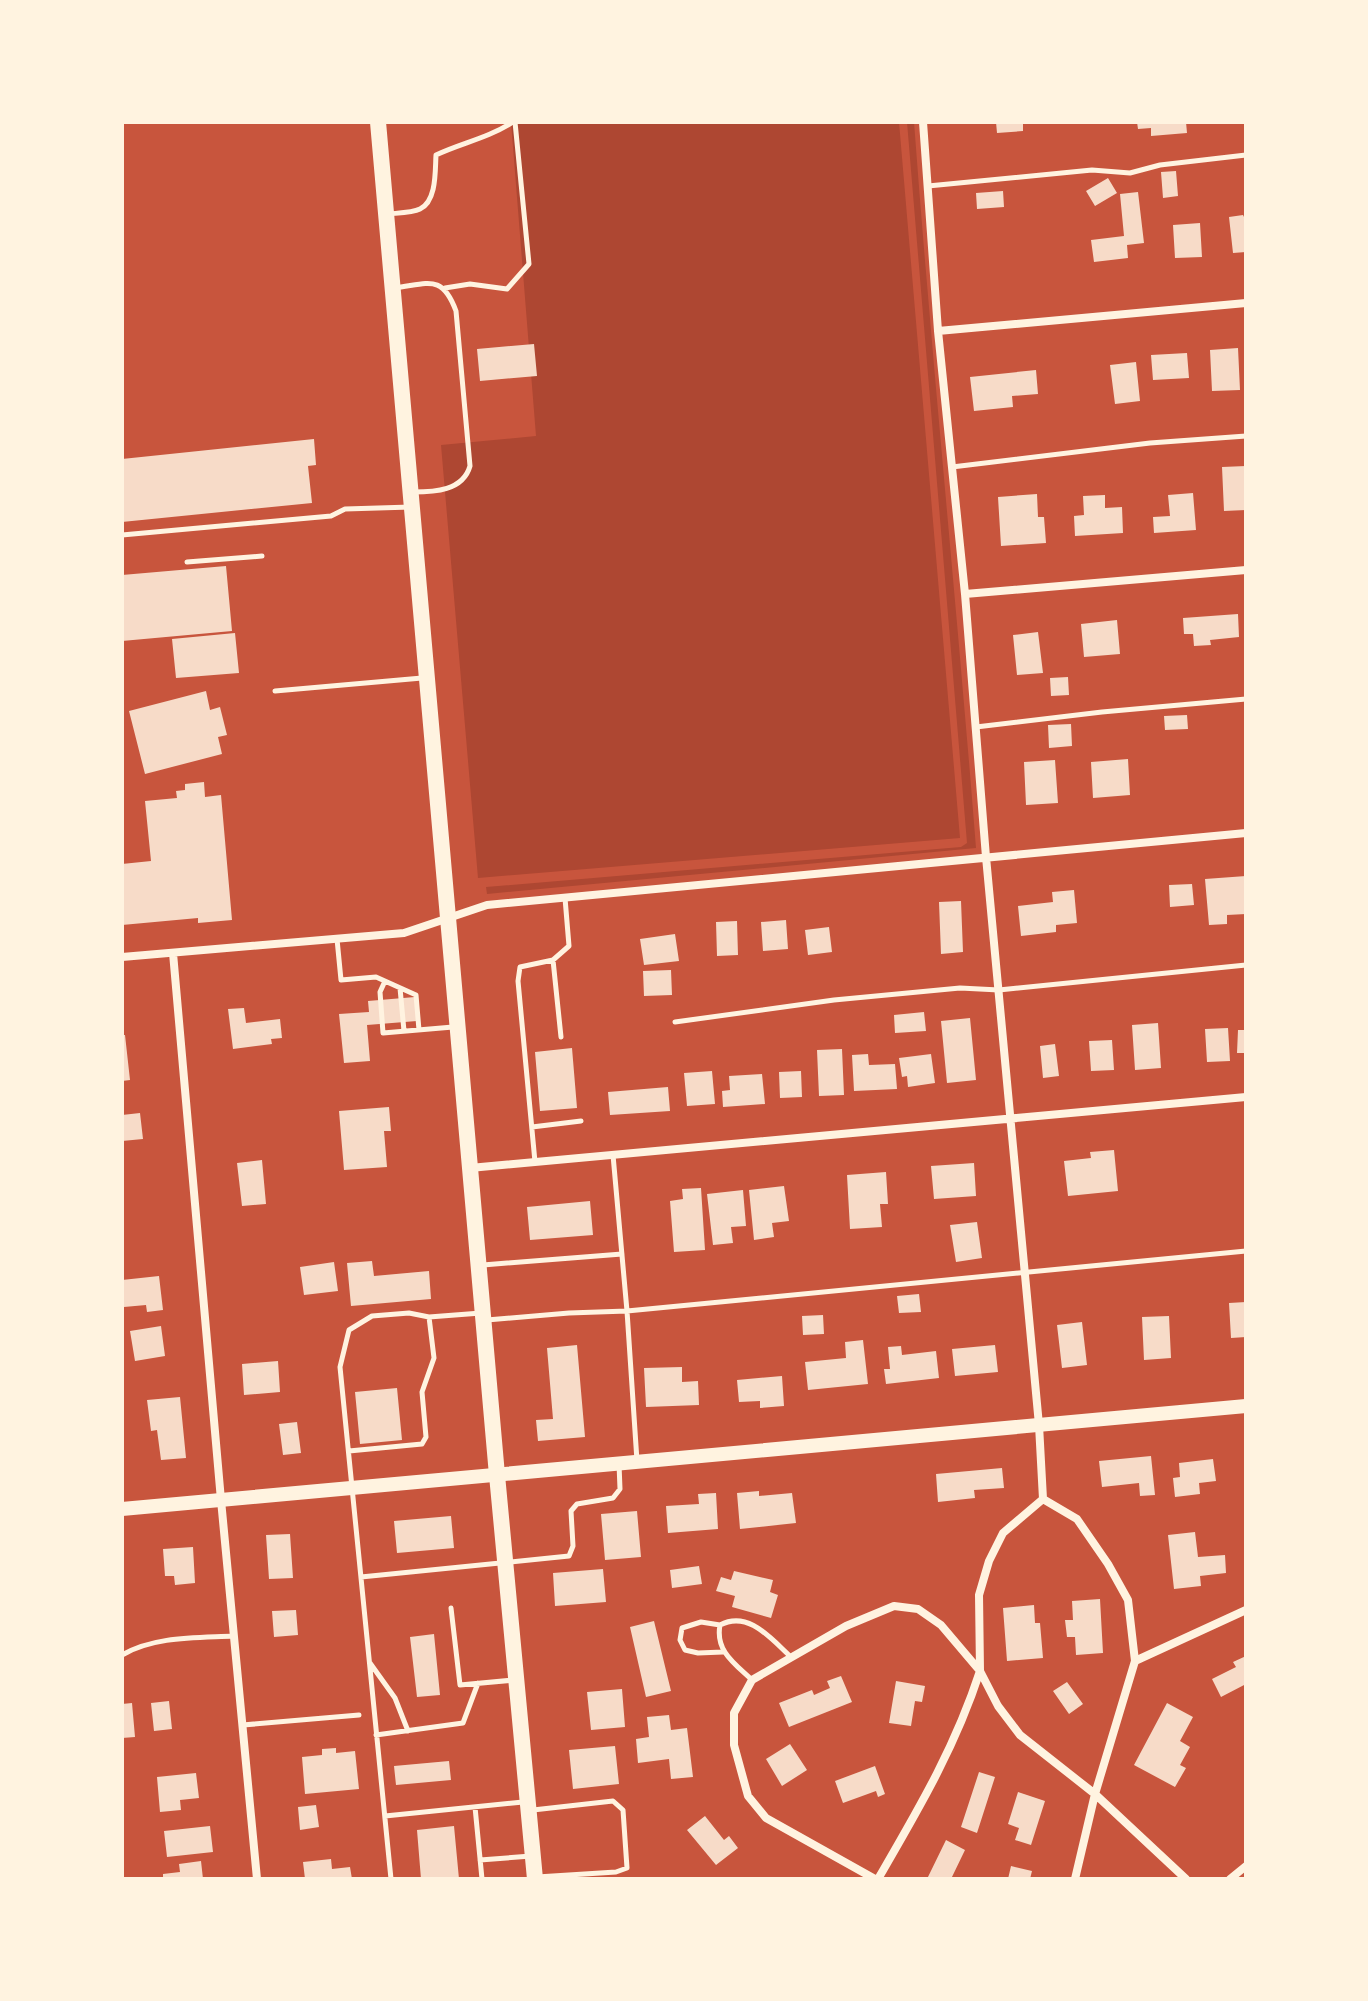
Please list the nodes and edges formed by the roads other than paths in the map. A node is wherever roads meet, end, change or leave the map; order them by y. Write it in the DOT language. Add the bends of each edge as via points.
graph roads {
  1 [pos="378,122"];
  2 [pos="514,122"];
  3 [pos="923,122"];
  4 [pos="1246,155"];
  5 [pos="928,186"];
  6 [pos="387,214"];
  7 [pos="393,288"];
  8 [pos="445,288"];
  9 [pos="1246,303"];
  10 [pos="938,331"];
  11 [pos="1246,436"];
  12 [pos="952,467"];
  13 [pos="411,499"];
  14 [pos="122,535"];
  15 [pos="262,556"];
  16 [pos="187,562"];
  17 [pos="1246,570"];
  18 [pos="965,594"];
  19 [pos="427,678"];
  20 [pos="275,691"];
  21 [pos="1246,699"];
  22 [pos="976,727"];
  23 [pos="1246,833"];
  24 [pos="986,857"];
  25 [pos="565,897"];
  26 [pos="448,918"];
  27 [pos="337,939"];
  28 [pos="173,953"];
  29 [pos="122,957"];
  30 [pos="553,960"];
  31 [pos="1246,965"];
  32 [pos="385,981"];
  33 [pos="400,988"];
  34 [pos="999,990"];
  35 [pos="675,1022"];
  36 [pos="458,1027"];
  37 [pos="419,1030"];
  38 [pos="404,1031"];
  39 [pos="561,1037"];
  40 [pos="1246,1097"];
  41 [pos="1011,1118"];
  42 [pos="581,1121"];
  43 [pos="532,1127"];
  44 [pos="613,1154"];
  45 [pos="535,1162"];
  46 [pos="470,1168"];
  47 [pos="1246,1251"];
  48 [pos="622,1254"];
  49 [pos="478,1265"];
  50 [pos="1025,1272"];
  51 [pos="627,1311"];
  52 [pos="429,1317"];
  53 [pos="483,1317"];
  54 [pos="1246,1406"];
  55 [pos="1039,1425"];
  56 [pos="349,1451"];
  57 [pos="637,1462"];
  58 [pos="619,1463"];
  59 [pos="497,1475"];
  60 [pos="353,1488"];
  61 [pos="1043,1499"];
  62 [pos="221,1500"];
  63 [pos="122,1509"];
  64 [pos="505,1563"];
  65 [pos="361,1577"];
  66 [pos="451,1608"];
  67 [pos="1246,1610"];
  68 [pos="720,1625"];
  69 [pos="234,1636"];
  70 [pos="723,1652"];
  71 [pos="122,1655"];
  72 [pos="791,1657"];
  73 [pos="1135,1661"];
  74 [pos="369,1662"];
  75 [pos="980,1671"];
  76 [pos="515,1680"];
  77 [pos="752,1680"];
  78 [pos="478,1683"];
  79 [pos="359,1715"];
  80 [pos="242,1725"];
  81 [pos="408,1731"];
  82 [pos="376,1735"];
  83 [pos="1095,1794"];
  84 [pos="528,1806"];
  85 [pos="475,1807"];
  86 [pos="385,1816"];
  87 [pos="533,1856"];
  88 [pos="480,1860"];
  89 [pos="1246,1866"];
  90 [pos="535,1878"];
  91 [pos="257,1879"];
  92 [pos="391,1879"];
  93 [pos="482,1879"];
  94 [pos="876,1879"];
  95 [pos="1075,1879"];
  96 [pos="1186,1879"];
  97 [pos="1230,1879"];
  1 -- 6 [label="main road"];
  2 -- 6 [label="lane" via="489,137 436,155 433,191 420,209"];
  2 -- 8 [label="lane" via="529,264 507,289 470,284"];
  3 -- 5 [label="street"];
  4 -- 5 [label="lane" via="1130,173 1092,170"];
  5 -- 10 [label="street"];
  6 -- 7 [label="main road"];
  7 -- 8 [label="lane" via="436,283"];
  7 -- 13 [label="main road"];
  8 -- 13 [label="lane" via="456,311 470,466 447,488"];
  9 -- 10 [label="street"];
  10 -- 12 [label="street"];
  11 -- 12 [label="lane"];
  12 -- 18 [label="street"];
  13 -- 14 [label="lane" via="331,516"];
  13 -- 19 [label="main road"];
  15 -- 16 [label="lane"];
  17 -- 18 [label="street"];
  18 -- 22 [label="street"];
  19 -- 20 [label="lane"];
  19 -- 26 [label="main road"];
  21 -- 22 [label="lane"];
  22 -- 24 [label="street"];
  23 -- 24 [label="street"];
  24 -- 25 [label="street"];
  24 -- 34 [label="street"];
  25 -- 26 [label="street" via="487,905"];
  25 -- 30 [label="lane" via="569,946"];
  26 -- 27 [label="street" via="404,933"];
  26 -- 36 [label="main road"];
  27 -- 28 [label="street"];
  27 -- 32 [label="lane" via="341,980"];
  28 -- 29 [label="street"];
  28 -- 62 [label="street"];
  30 -- 39 [label="lane"];
  30 -- 43 [label="lane" via="520,967 518,981"];
  31 -- 34 [label="lane"];
  32 -- 33 [label="lane"];
  32 -- 38 [label="lane" via="380,992 383,1033"];
  33 -- 37 [label="lane" via="416,995"];
  33 -- 38 [label="lane"];
  34 -- 35 [label="lane" via="960,988 834,1000"];
  34 -- 41 [label="street"];
  36 -- 37 [label="lane"];
  36 -- 46 [label="main road"];
  37 -- 38 [label="lane"];
  40 -- 41 [label="street"];
  41 -- 44 [label="street"];
  41 -- 50 [label="street"];
  42 -- 43 [label="lane"];
  43 -- 45 [label="lane"];
  44 -- 45 [label="street"];
  44 -- 48 [label="lane"];
  45 -- 46 [label="street"];
  46 -- 49 [label="main road"];
  47 -- 50 [label="lane"];
  48 -- 49 [label="lane"];
  48 -- 51 [label="lane"];
  49 -- 53 [label="main road"];
  50 -- 51 [label="lane"];
  50 -- 55 [label="street"];
  51 -- 53 [label="lane"];
  51 -- 57 [label="lane"];
  52 -- 53 [label="lane"];
  52 -- 56 [label="lane" via="434,1358 422,1392 422,1444"];
  52 -- 56 [label="lane" via="372,1316 349,1330 340,1367"];
  53 -- 59 [label="main road"];
  54 -- 55 [label="street"];
  55 -- 57 [label="street"];
  55 -- 61 [label="street"];
  56 -- 60 [label="lane"];
  57 -- 58 [label="street"];
  58 -- 59 [label="street"];
  58 -- 64 [label="lane" via="620,1489 613,1498 577,1504 571,1511 569,1556"];
  59 -- 60 [label="street"];
  59 -- 64 [label="main road"];
  60 -- 62 [label="street"];
  60 -- 65 [label="lane"];
  61 -- 73 [label="street" via="1077,1519 1108,1564 1128,1600"];
  61 -- 75 [label="street" via="1003,1533 989,1561 979,1595"];
  62 -- 63 [label="street"];
  62 -- 69 [label="street"];
  64 -- 65 [label="lane"];
  64 -- 76 [label="main road"];
  65 -- 74 [label="lane"];
  66 -- 78 [label="lane" via="460,1685"];
  67 -- 73 [label="street"];
  68 -- 70 [label="lane"];
  68 -- 70 [label="lane" via="691,1623 682,1628 680,1640 685,1650"];
  68 -- 72 [label="lane" via="740,1619 758,1627"];
  69 -- 71 [label="lane" via="160,1641"];
  69 -- 80 [label="street"];
  70 -- 77 [label="lane"];
  72 -- 75 [label="street" via="894,1606 918,1609 941,1625"];
  72 -- 77 [label="street"];
  73 -- 83 [label="street"];
  74 -- 81 [label="lane" via="395,1698"];
  74 -- 82 [label="lane"];
  75 -- 83 [label="street" via="1020,1735"];
  75 -- 94 [label="street" via="937,1777"];
  76 -- 78 [label="lane"];
  76 -- 84 [label="main road"];
  77 -- 94 [label="street" via="734,1713 734,1745 748,1796 766,1818"];
  78 -- 81 [label="lane" via="463,1723"];
  79 -- 80 [label="lane"];
  80 -- 91 [label="street"];
  81 -- 82 [label="lane"];
  82 -- 86 [label="lane"];
  83 -- 95 [label="street"];
  83 -- 96 [label="street"];
  84 -- 85 [label="lane"];
  84 -- 87 [label="main road"];
  84 -- 90 [label="lane" via="613,1801 623,1810 627,1868"];
  85 -- 86 [label="lane"];
  85 -- 88 [label="lane"];
  86 -- 92 [label="lane"];
  87 -- 88 [label="lane"];
  87 -- 90 [label="main road"];
  88 -- 93 [label="lane"];
  89 -- 97 [label="street"];
}
